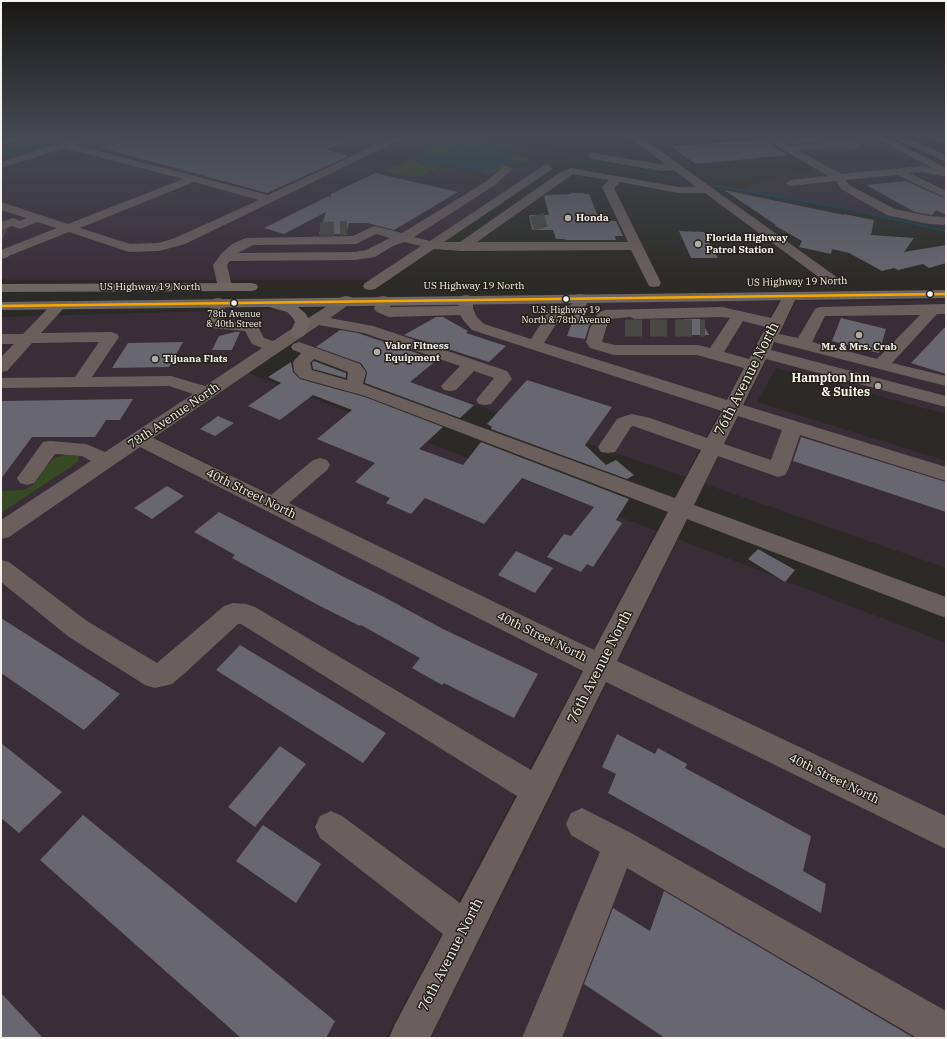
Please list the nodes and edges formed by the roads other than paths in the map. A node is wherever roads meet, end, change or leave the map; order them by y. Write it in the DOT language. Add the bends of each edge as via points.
graph roads {
  1 [pos="177,185"];
  2 [pos="218,185"];
  3 [pos="299,185"];
  4 [pos="487,185"];
  5 [pos="503,185"];
  6 [pos="520,185"];
  7 [pos="549,185"];
  8 [pos="610,185"];
  9 [pos="653,185"];
  10 [pos="702,185"];
  11 [pos="803,185"];
  12 [pos="844,185"];
  13 [pos="926,185"];
  14 [pos="516,188"];
  15 [pos="708,190"];
  16 [pos="835,190"];
  17 [pos="850,190"];
  18 [pos="820,191"];
  19 [pos="946,195"];
  20 [pos="270,199"];
  21 [pos="1,206"];
  22 [pos="519,206"];
  23 [pos="536,209"];
  24 [pos="16,211"];
  25 [pos="1,217"];
  26 [pos="37,218"];
  27 [pos="946,221"];
  28 [pos="348,228"];
  29 [pos="67,229"];
  30 [pos="320,229"];
  31 [pos="374,230"];
  32 [pos="6,235"];
  33 [pos="403,238"];
  34 [pos="292,241"];
  35 [pos="25,245"];
  36 [pos="432,245"];
  37 [pos="636,246"];
  38 [pos="462,247"];
  39 [pos="2,255"];
  40 [pos="226,257"];
  41 [pos="838,281"];
  42 [pos="1,282"];
  43 [pos="810,282"];
  44 [pos="661,283"];
  45 [pos="638,284"];
  46 [pos="363,286"];
  47 [pos="394,286"];
  48 [pos="527,286"];
  49 [pos="225,287"];
  50 [pos="265,287"];
  51 [pos="1,288"];
  52 [pos="20,288"];
  53 [pos="579,289"];
  54 [pos="913,294"];
  55 [pos="946,294"];
  56 [pos="467,295"];
  57 [pos="790,296"];
  58 [pos="539,298"];
  59 [pos="346,300"];
  60 [pos="383,300"];
  61 [pos="291,301"];
  62 [pos="218,302"];
  63 [pos="268,302"];
  64 [pos="59,305"];
  65 [pos="1,306"];
  66 [pos="939,309"];
  67 [pos="556,311"];
  68 [pos="739,316"];
  69 [pos="322,317"];
  70 [pos="711,328"];
  71 [pos="772,330"];
  72 [pos="729,331"];
  73 [pos="298,333"];
  74 [pos="27,338"];
  75 [pos="1,339"];
  76 [pos="280,345"];
  77 [pos="535,345"];
  78 [pos="802,345"];
  79 [pos="714,354"];
  80 [pos="758,359"];
  81 [pos="4,361"];
  82 [pos="471,364"];
  83 [pos="881,365"];
  84 [pos="946,381"];
  85 [pos="80,382"];
  86 [pos="1,383"];
  87 [pos="450,386"];
  88 [pos="207,394"];
  89 [pos="485,400"];
  90 [pos="946,402"];
  91 [pos="732,408"];
  92 [pos="794,427"];
  93 [pos="140,439"];
  94 [pos="608,447"];
  95 [pos="712,447"];
  96 [pos="106,461"];
  97 [pos="320,464"];
  98 [pos="946,474"];
  99 [pos="27,478"];
  100 [pos="273,504"];
  101 [pos="681,509"];
  102 [pos="1,531"];
  103 [pos="1,569"];
  104 [pos="946,608"];
  105 [pos="600,666"];
  106 [pos="536,791"];
  107 [pos="582,824"];
  108 [pos="331,827"];
  109 [pos="946,833"];
  110 [pos="619,844"];
  111 [pos="464,928"];
  112 [pos="941,1033"];
  113 [pos="409,1038"];
  114 [pos="542,1038"];
  1 -- 29 [label="street"];
  2 -- 20 [label="street"];
  3 -- 20 [label="street"];
  4 -- 33 [label="street"];
  5 -- 14 [label="street"];
  6 -- 14 [label="street"];
  7 -- 22 [label="street"];
  8 -- 37 [label="street" via="608,187"];
  9 -- 15 [label="street" via="678,190"];
  10 -- 15 [label="street"];
  11 -- 18 [label="street" via="792,188"];
  12 -- 17 [label="street"];
  13 -- 19 [label="street"];
  14 -- 36 [label="street"];
  15 -- 41 [label="street"];
  16 -- 17 [label="street"];
  17 -- 27 [label="street" via="891,212"];
  20 -- 29 [label="street" via="180,241 159,247 129,248"];
  21 -- 24 [label="street"];
  22 -- 23 [label="street"];
  22 -- 38 [label="street"];
  24 -- 25 [label="street"];
  24 -- 26 [label="street"];
  26 -- 29 [label="street"];
  26 -- 32 [label="street" via="20,225 28,228"];
  28 -- 31 [label="street"];
  29 -- 35 [label="street"];
  30 -- 34 [label="street" via="299,232"];
  31 -- 33 [label="street"];
  31 -- 34 [label="street" via="356,240"];
  32 -- 35 [label="street"];
  33 -- 36 [label="street"];
  33 -- 40 [label="street" via="388,243 370,254 355,256"];
  34 -- 40 [label="street" via="251,241 237,247"];
  35 -- 39 [label="street"];
  36 -- 38 [label="street"];
  36 -- 46 [label="street"];
  37 -- 38 [label="street" via="544,241 505,252"];
  37 -- 44 [label="street"];
  40 -- 49 [label="street" via="220,265"];
  41 -- 43 [label="highway, US Highway 19 North"];
  42 -- 52 [label="highway"];
  44 -- 45 [label="highway"];
  46 -- 47 [label="highway"];
  46 -- 61 [label="highway" via="349,292"];
  48 -- 59 [label="highway" via="509,290 371,293"];
  49 -- 50 [label="highway, US Highway 19 North"];
  49 -- 52 [label="highway, US Highway 19 North"];
  51 -- 52 [label="highway, US Highway 19 North"];
  53 -- 57 [label="highway, US Highway 19 North"];
  53 -- 58 [label="highway, US Highway 19 North"];
  53 -- 67 [label="street" via="580,304 574,309"];
  54 -- 55 [label="highway, US Highway 19 North"];
  54 -- 57 [label="highway, US Highway 19 North"];
  54 -- 66 [label="street"];
  56 -- 58 [label="highway, US Highway 19 North"];
  56 -- 60 [label="street" via="389,312 382,309"];
  56 -- 77 [label="street" via="469,318 478,327"];
  57 -- 71 [label="street, 76th Avenue North"];
  58 -- 67 [label="street" via="542,307"];
  59 -- 60 [label="highway, US Highway 19 North"];
  59 -- 61 [label="highway, US Highway 19 North"];
  59 -- 69 [label="street, 78th Avenue North"];
  61 -- 63 [label="highway, US Highway 19 North"];
  62 -- 63 [label="highway, US Highway 19 North"];
  62 -- 64 [label="highway, US Highway 19 North"];
  62 -- 76 [label="street" via="216,325 250,326 258,341"];
  63 -- 73 [label="highway" via="292,309 300,316 303,322"];
  64 -- 65 [label="highway, US Highway 19 North"];
  64 -- 74 [label="street"];
  66 -- 78 [label="street" via="820,312"];
  66 -- 83 [label="street"];
  67 -- 77 [label="street"];
  68 -- 71 [label="street"];
  68 -- 72 [label="street"];
  68 -- 79 [label="street" via="722,312 628,319 598,328 594,342 596,345 614,350 698,350"];
  69 -- 73 [label="street, 78th Avenue North"];
  69 -- 82 [label="street"];
  70 -- 72 [label="street"];
  71 -- 78 [label="street"];
  71 -- 80 [label="street, 76th Avenue North"];
  72 -- 79 [label="street"];
  73 -- 76 [label="street, 78th Avenue North"];
  74 -- 75 [label="street"];
  74 -- 81 [label="street"];
  74 -- 85 [label="street" via="111,337"];
  76 -- 88 [label="street, 78th Avenue North"];
  76 -- 101 [label="street" via="311,353 301,362 306,374 378,395"];
  77 -- 91 [label="street"];
  78 -- 83 [label="street"];
  79 -- 80 [label="street"];
  80 -- 90 [label="street"];
  80 -- 91 [label="street, 76th Avenue North"];
  82 -- 87 [label="street"];
  82 -- 89 [label="street" via="501,375 503,380"];
  83 -- 84 [label="street"];
  85 -- 86 [label="street"];
  85 -- 88 [label="street" via="171,381"];
  88 -- 93 [label="street, 78th Avenue North"];
  91 -- 92 [label="street"];
  91 -- 95 [label="street, 76th Avenue North"];
  92 -- 95 [label="street" via="778,470"];
  92 -- 98 [label="street"];
  93 -- 96 [label="street, 78th Avenue North"];
  93 -- 100 [label="street, 40th Street North"];
  94 -- 95 [label="street" via="624,423 632,420"];
  95 -- 101 [label="street, 76th Avenue North"];
  96 -- 99 [label="street" via="86,450 50,448"];
  96 -- 102 [label="street, 78th Avenue North"];
  97 -- 100 [label="street"];
  100 -- 105 [label="street, 40th Street North"];
  101 -- 104 [label="street"];
  101 -- 105 [label="street, 76th Avenue North"];
  103 -- 106 [label="street" via="78,629 155,676 162,675 176,665 233,613 246,614"];
  105 -- 106 [label="street, 76th Avenue North"];
  105 -- 109 [label="street, 40th Street North"];
  106 -- 111 [label="street, 76th Avenue North"];
  107 -- 110 [label="street"];
  108 -- 111 [label="street"];
  110 -- 112 [label="street"];
  110 -- 114 [label="street"];
  111 -- 113 [label="street, 76th Avenue North"];
}
